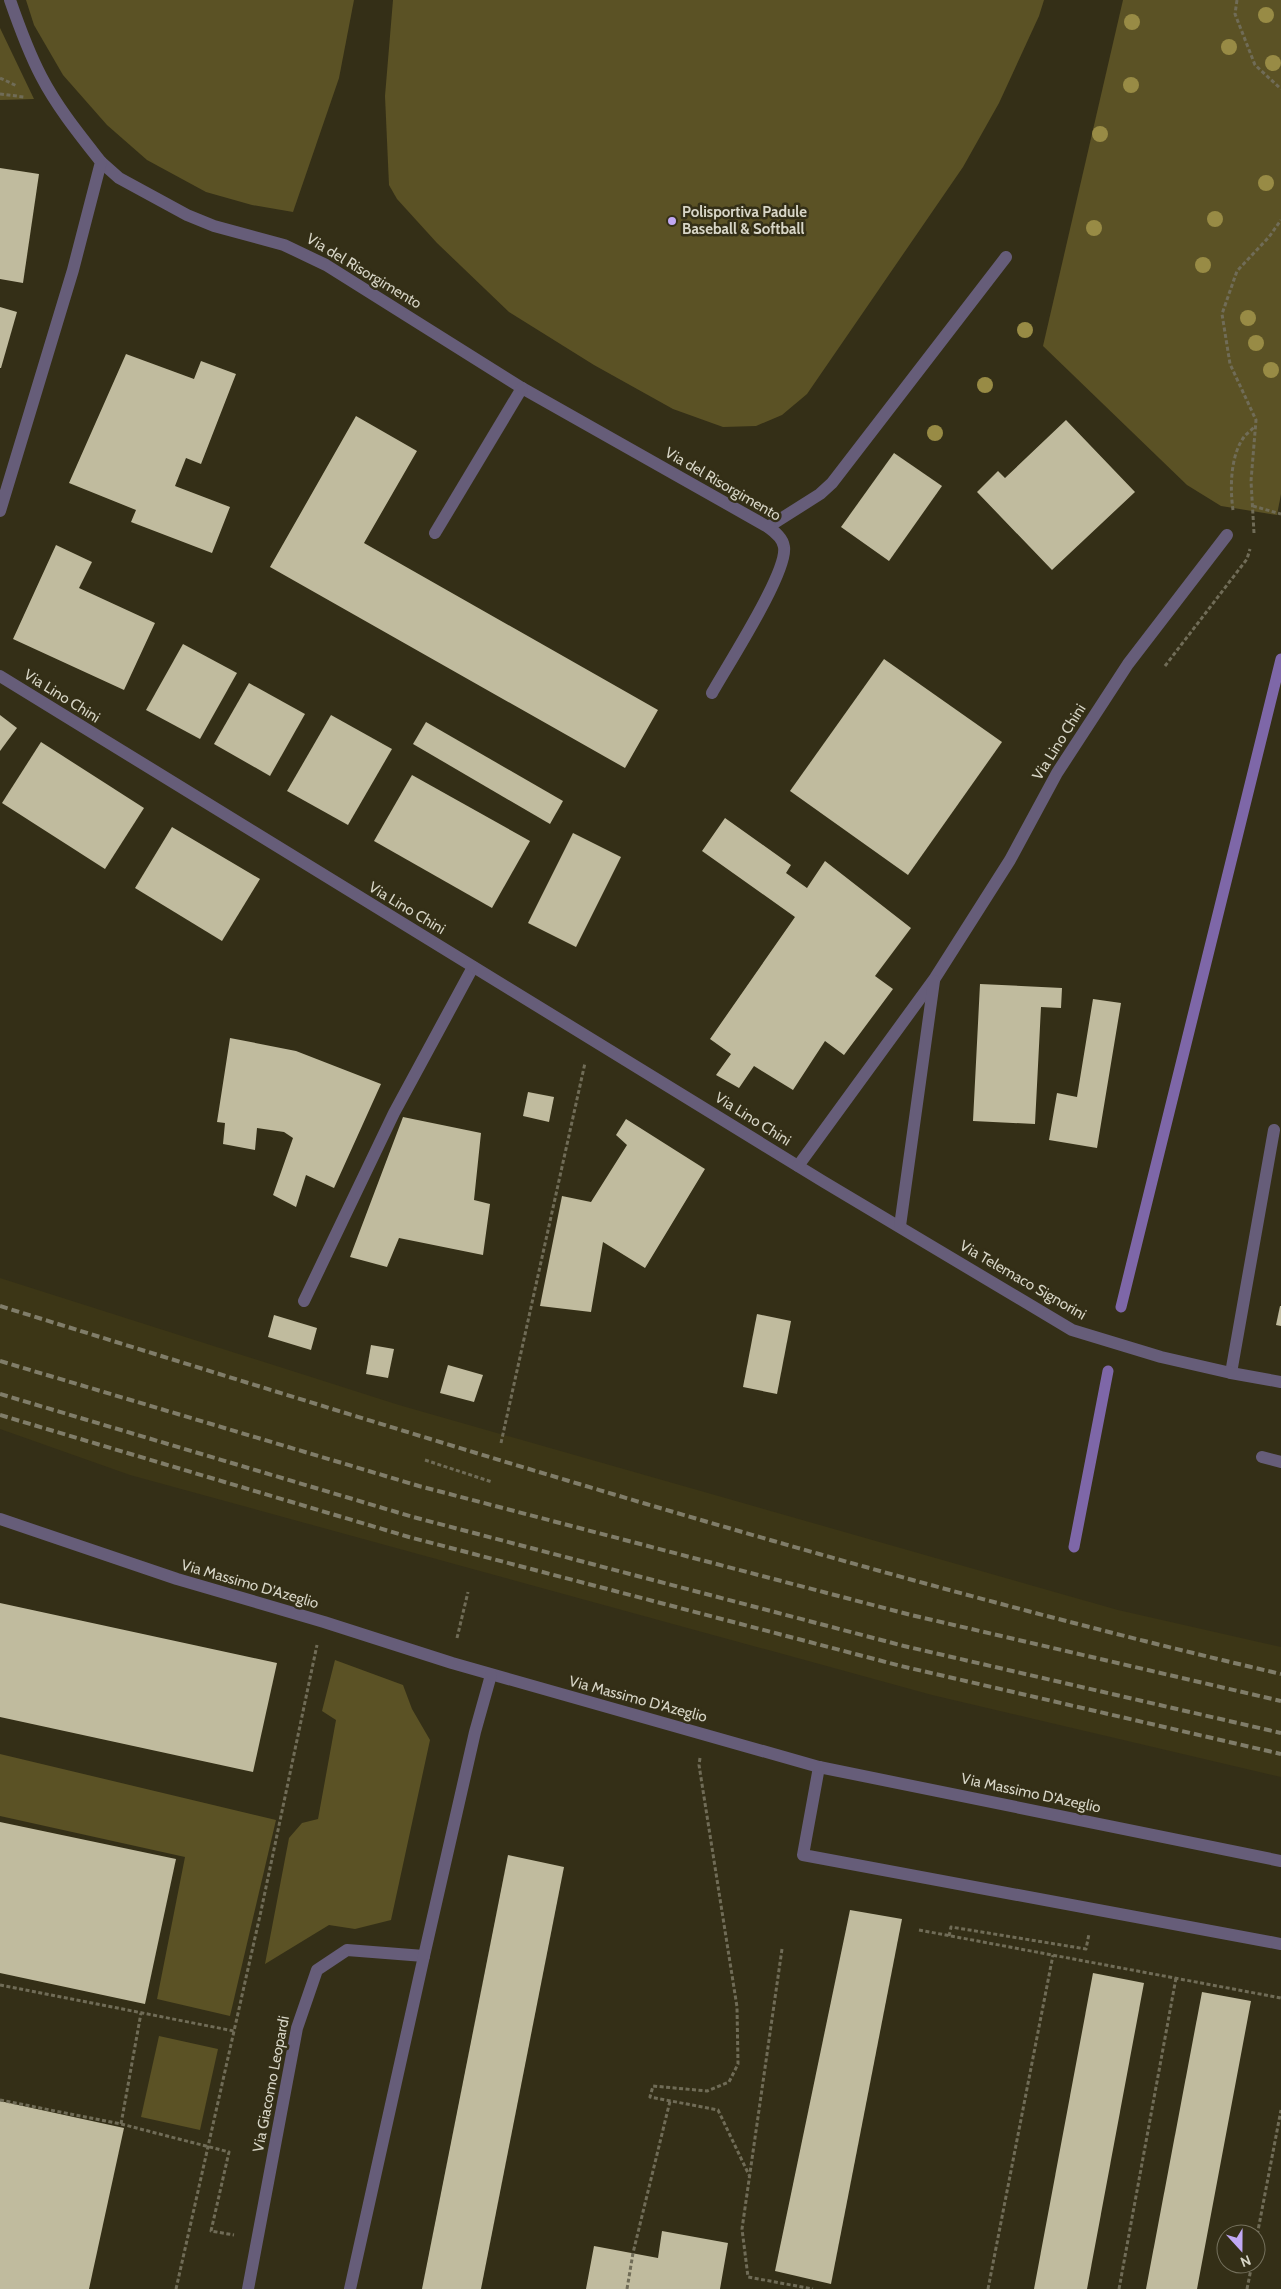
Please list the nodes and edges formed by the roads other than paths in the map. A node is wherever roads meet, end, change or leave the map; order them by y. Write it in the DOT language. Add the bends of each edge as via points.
graph roads {
  1 [pos="10,0"];
  2 [pos="101,162"];
  3 [pos="1006,257"];
  4 [pos="522,388"];
  5 [pos="0,511"];
  6 [pos="768,526"];
  7 [pos="435,533"];
  8 [pos="1227,535"];
  9 [pos="0,676"];
  10 [pos="712,692"];
  11 [pos="473,967"];
  12 [pos="935,978"];
  13 [pos="1274,1130"];
  14 [pos="798,1166"];
  15 [pos="900,1226"];
  16 [pos="304,1301"];
  17 [pos="1231,1373"];
  18 [pos="1281,1382"];
  19 [pos="1262,1458"];
  20 [pos="1281,1462"];
  21 [pos="0,1519"];
  22 [pos="491,1675"];
  23 [pos="819,1767"];
  24 [pos="1281,1861"];
  25 [pos="1281,1944"];
  26 [pos="424,1956"];
  27 [pos="248,2289"];
  28 [pos="350,2289"];
  1 -- 2 [label="street, Via del Risorgimento" via="41,76 75,130"];
  2 -- 4 [label="street, Via del Risorgimento" via="119,178 187,214 214,226 284,244 326,265"];
  2 -- 5 [label="street" via="73,270"];
  3 -- 6 [label="street" via="832,483"];
  4 -- 6 [label="street, Via del Risorgimento"];
  4 -- 7 [label="street"];
  6 -- 10 [label="street, Via del Risorgimento" via="784,544 783,565"];
  8 -- 12 [label="street, Via Lino Chini" via="1122,673 1057,772 1010,860"];
  9 -- 11 [label="street, Via Lino Chini"];
  11 -- 14 [label="street, Via Lino Chini"];
  11 -- 16 [label="street" via="394,1113"];
  12 -- 14 [label="street, Via Lino Chini"];
  12 -- 15 [label="street, Via Lino Chini"];
  13 -- 17 [label="street"];
  14 -- 15 [label="street, Via Lino Chini"];
  15 -- 17 [label="street, Via Telemaco Signorini" via="1072,1330 1161,1357"];
  17 -- 18 [label="street, Via Telemaco Signorini"];
  19 -- 20 [label="street"];
  21 -- 22 [label="street, Via Massimo D'Azeglio" via="177,1579"];
  22 -- 23 [label="street, Via Massimo D'Azeglio"];
  22 -- 26 [label="street"];
  23 -- 24 [label="street, Via Massimo D'Azeglio"];
  23 -- 25 [label="street" via="803,1855"];
  26 -- 27 [label="street, Via Giacomo Leopardi" via="347,1950 317,1970 297,2028"];
  26 -- 28 [label="street"];
}
